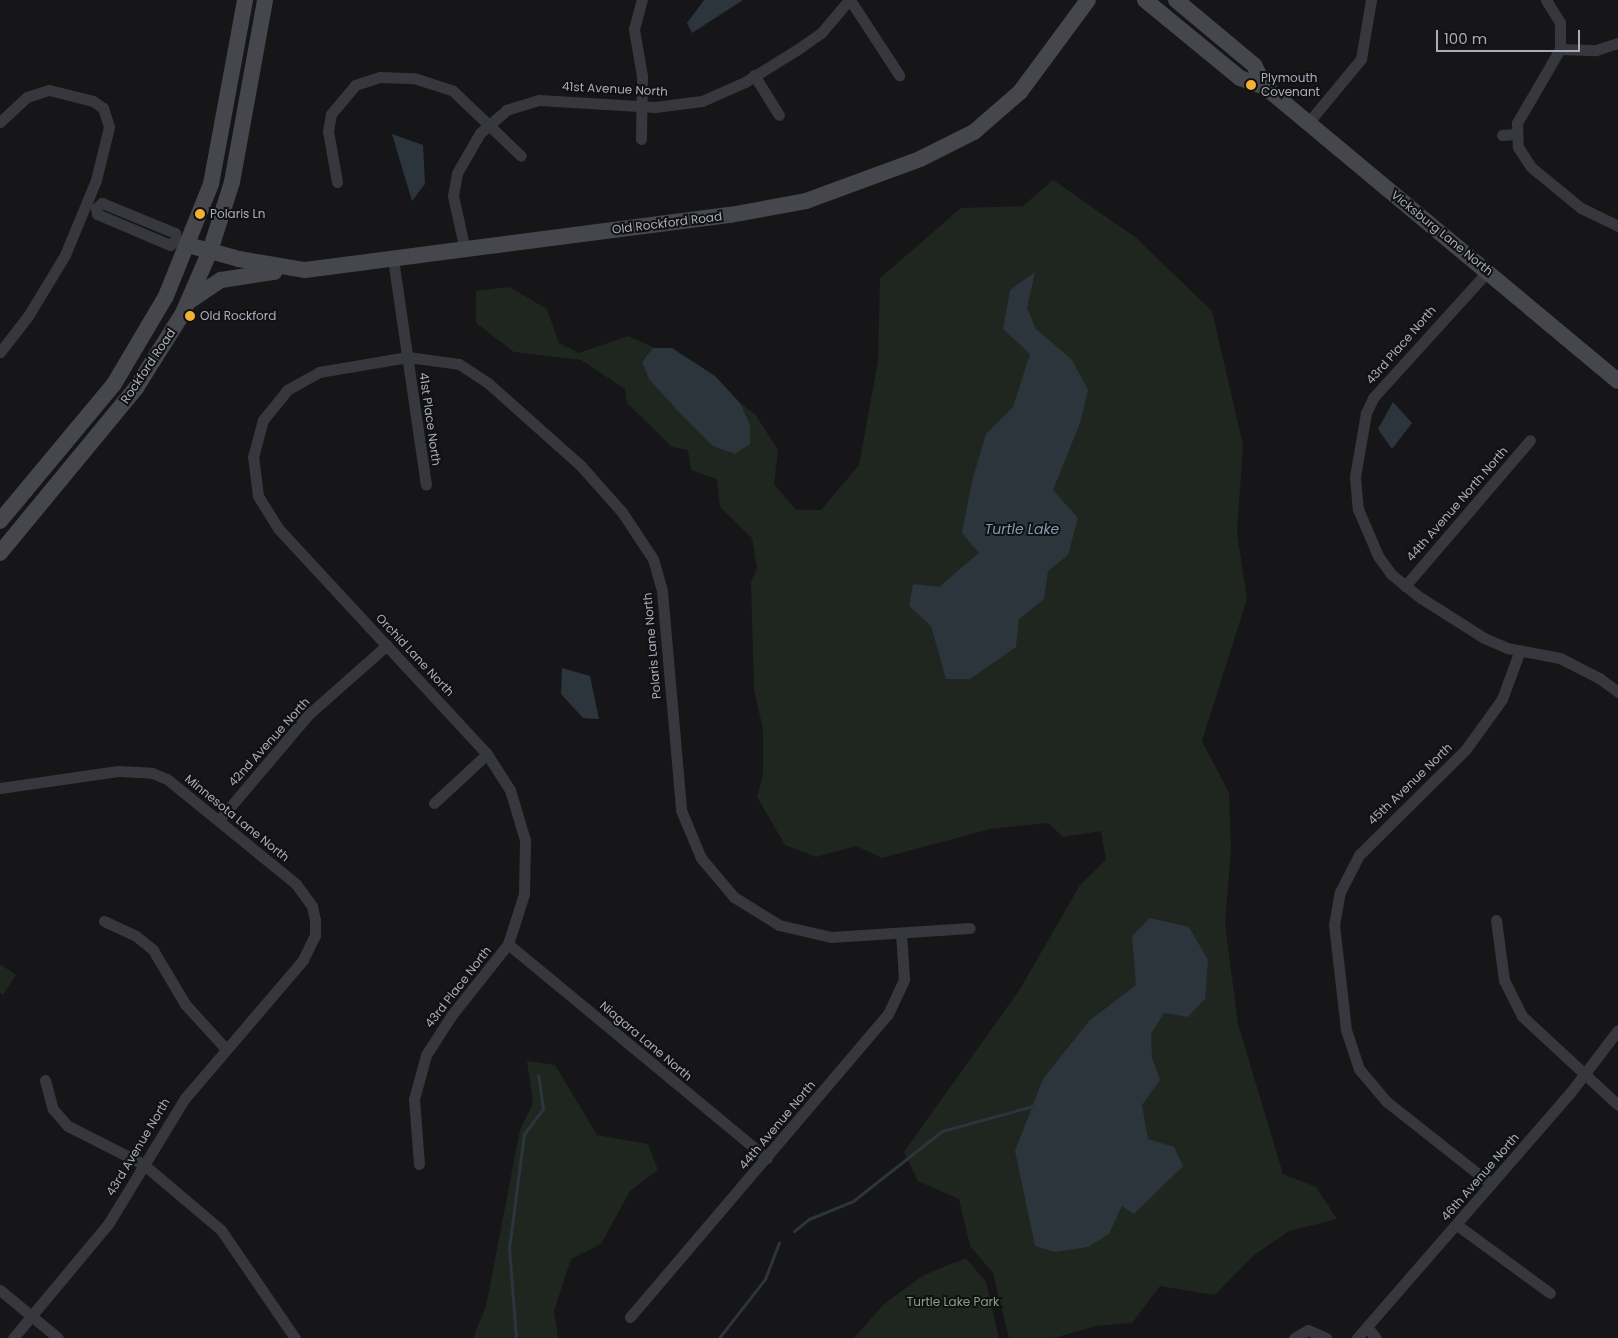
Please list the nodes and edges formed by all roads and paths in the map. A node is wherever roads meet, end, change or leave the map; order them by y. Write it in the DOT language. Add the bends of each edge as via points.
graph roads {
  1 [pos="245,0"];
  2 [pos="265,0"];
  3 [pos="642,0"];
  4 [pos="850,0"];
  5 [pos="1088,0"];
  6 [pos="1145,0"];
  7 [pos="1176,0"];
  8 [pos="1371,0"];
  9 [pos="1546,0"];
  10 [pos="1618,43"];
  11 [pos="1560,49"];
  12 [pos="899,75"];
  13 [pos="754,76"];
  14 [pos="1264,87"];
  15 [pos="640,106"];
  16 [pos="779,115"];
  17 [pos="0,122"];
  18 [pos="1308,123"];
  19 [pos="488,124"];
  20 [pos="1516,134"];
  21 [pos="1502,135"];
  22 [pos="641,139"];
  23 [pos="521,156"];
  24 [pos="337,182"];
  25 [pos="91,207"];
  26 [pos="1618,226"];
  27 [pos="182,243"];
  28 [pos="465,250"];
  29 [pos="210,251"];
  30 [pos="394,259"];
  31 [pos="305,270"];
  32 [pos="1488,270"];
  33 [pos="183,313"];
  34 [pos="0,352"];
  35 [pos="408,357"];
  36 [pos="1618,380"];
  37 [pos="1530,440"];
  38 [pos="426,485"];
  39 [pos="0,521"];
  40 [pos="0,554"];
  41 [pos="1405,586"];
  42 [pos="387,645"];
  43 [pos="1520,650"];
  44 [pos="1618,692"];
  45 [pos="488,754"];
  46 [pos="0,788"];
  47 [pos="434,803"];
  48 [pos="219,820"];
  49 [pos="315,920"];
  50 [pos="1496,920"];
  51 [pos="104,921"];
  52 [pos="970,928"];
  53 [pos="901,933"];
  54 [pos="508,944"];
  55 [pos="1618,1030"];
  56 [pos="226,1049"];
  57 [pos="1585,1074"];
  58 [pos="45,1080"];
  59 [pos="1618,1105"];
  60 [pos="767,1158"];
  61 [pos="143,1164"];
  62 [pos="419,1164"];
  63 [pos="1491,1184"];
  64 [pos="1457,1224"];
  65 [pos="0,1290"];
  66 [pos="1550,1293"];
  67 [pos="32,1316"];
  68 [pos="630,1317"];
  69 [pos="1367,1327"];
  70 [pos="13,1338"];
  71 [pos="58,1338"];
  72 [pos="295,1338"];
  73 [pos="1294,1338"];
  74 [pos="1326,1338"];
  75 [pos="1357,1338"];
  76 [pos="1376,1338"];
  1 -- 27 [label="main road, Rockford Road" via="211,184"];
  2 -- 29 [label="main road, Rockford Road" via="232,182"];
  3 -- 15 [label="street" via="634,30 642,76"];
  4 -- 12 [label="street"];
  4 -- 13 [label="street, 41st Avenue North" via="821,32"];
  5 -- 28 [label="main road, Old Rockford Road" via="1039,69 998,114 947,148 920,160 843,189 769,209"];
  6 -- 14 [label="main road, Vicksburg Lane North" via="1240,78"];
  7 -- 14 [label="main road, Vicksburg Lane North" via="1254,65"];
  8 -- 18 [label="street" via="1361,59"];
  9 -- 11 [label="street" via="1560,22"];
  10 -- 11 [label="street" via="1596,50"];
  11 -- 20 [label="street" via="1522,112"];
  13 -- 15 [label="street, 41st Avenue North" via="702,101"];
  13 -- 16 [label="street"];
  14 -- 18 [label="main road, Vicksburg Lane North"];
  15 -- 19 [label="street, 41st Avenue North" via="539,100 506,110"];
  15 -- 22 [label="street"];
  17 -- 25 [label="street" via="37,92 60,92 93,101 107,117 109,136"];
  18 -- 32 [label="main road, Vicksburg Lane North"];
  19 -- 23 [label="street"];
  19 -- 24 [label="street" via="468,102 434,82 394,76 366,80 346,93 332,114 328,130"];
  19 -- 28 [label="street, 41st Avenue North" via="470,147 454,185"];
  20 -- 21 [label="street"];
  20 -- 26 [label="street" via="1523,158 1582,208"];
  25 -- 27 [label="street, Old Rockford Road" via="97,214 170,245"];
  25 -- 34 [label="street" via="48,286"];
  27 -- 29 [label="main road, Old Rockford Road"];
  27 -- 39 [label="main road, Rockford Road" via="147,332 114,384"];
  28 -- 30 [label="main road, Old Rockford Road"];
  29 -- 31 [label="main road, Old Rockford Road"];
  29 -- 33 [label="main road, Rockford Road"];
  30 -- 31 [label="main road, Old Rockford Road"];
  30 -- 35 [label="street"];
  31 -- 33 [label="main road" via="221,280 199,292"];
  32 -- 36 [label="main road, Vicksburg Lane North"];
  32 -- 41 [label="street, 43rd Place North" via="1392,375 1366,414 1355,477 1358,509 1378,556"];
  33 -- 40 [label="main road, Rockford Road" via="131,395"];
  35 -- 38 [label="street, 41st Place North"];
  35 -- 42 [label="street, Orchid Lane North" via="320,372 302,380 275,402 256,438 254,477 258,496 278,528"];
  35 -- 53 [label="street, Polaris Lane North" via="459,364 488,383 581,466 644,544 662,591 681,810 693,842 717,879 755,912 804,933 831,937"];
  37 -- 41 [label="street, 44th Avenue North North"];
  41 -- 43 [label="street, 43rd Place North" via="1484,638"];
  42 -- 45 [label="street, Orchid Lane North"];
  42 -- 48 [label="street, 42nd Avenue North" via="309,714"];
  43 -- 44 [label="street, 43rd Place North" via="1580,667"];
  43 -- 63 [label="street, 45th Avenue North" via="1502,699 1466,749 1359,856 1340,892 1334,942 1346,1030 1359,1069 1386,1101"];
  45 -- 47 [label="street"];
  45 -- 54 [label="street, Orchid Lane North" via="510,790 525,840 524,894"];
  46 -- 48 [label="street, Minnesota Lane North" via="135,770 167,779"];
  48 -- 49 [label="street, Minnesota Lane North" via="296,884 309,900"];
  49 -- 56 [label="street, 43rd Avenue North" via="310,948"];
  50 -- 57 [label="street" via="1499,960 1512,998 1536,1031"];
  51 -- 56 [label="street" via="136,936 153,950 185,1004"];
  52 -- 53 [label="street, Polaris Lane North"];
  53 -- 60 [label="street, 44th Avenue North" via="904,980 896,1003"];
  54 -- 60 [label="street, Niagara Lane North"];
  54 -- 62 [label="street, 43rd Place North" via="451,1016 426,1055 414,1099"];
  55 -- 57 [label="street, 46th Avenue North"];
  56 -- 61 [label="street, 43rd Avenue North" via="168,1120"];
  57 -- 59 [label="street"];
  57 -- 63 [label="street, 46th Avenue North"];
  58 -- 61 [label="street" via="53,1109 68,1126"];
  60 -- 68 [label="street, 44th Avenue North"];
  61 -- 67 [label="street, 43rd Avenue North" via="108,1224"];
  61 -- 72 [label="street" via="221,1230"];
  63 -- 64 [label="street, 46th Avenue North"];
  64 -- 66 [label="street"];
  64 -- 69 [label="street, 46th Avenue North"];
  65 -- 67 [label="street"];
  67 -- 70 [label="street, 43rd Avenue North"];
  67 -- 71 [label="street"];
  69 -- 75 [label="street, 46th Avenue North"];
  69 -- 76 [label="street"];
  73 -- 74 [label="street" via="1308,1330"];
}
